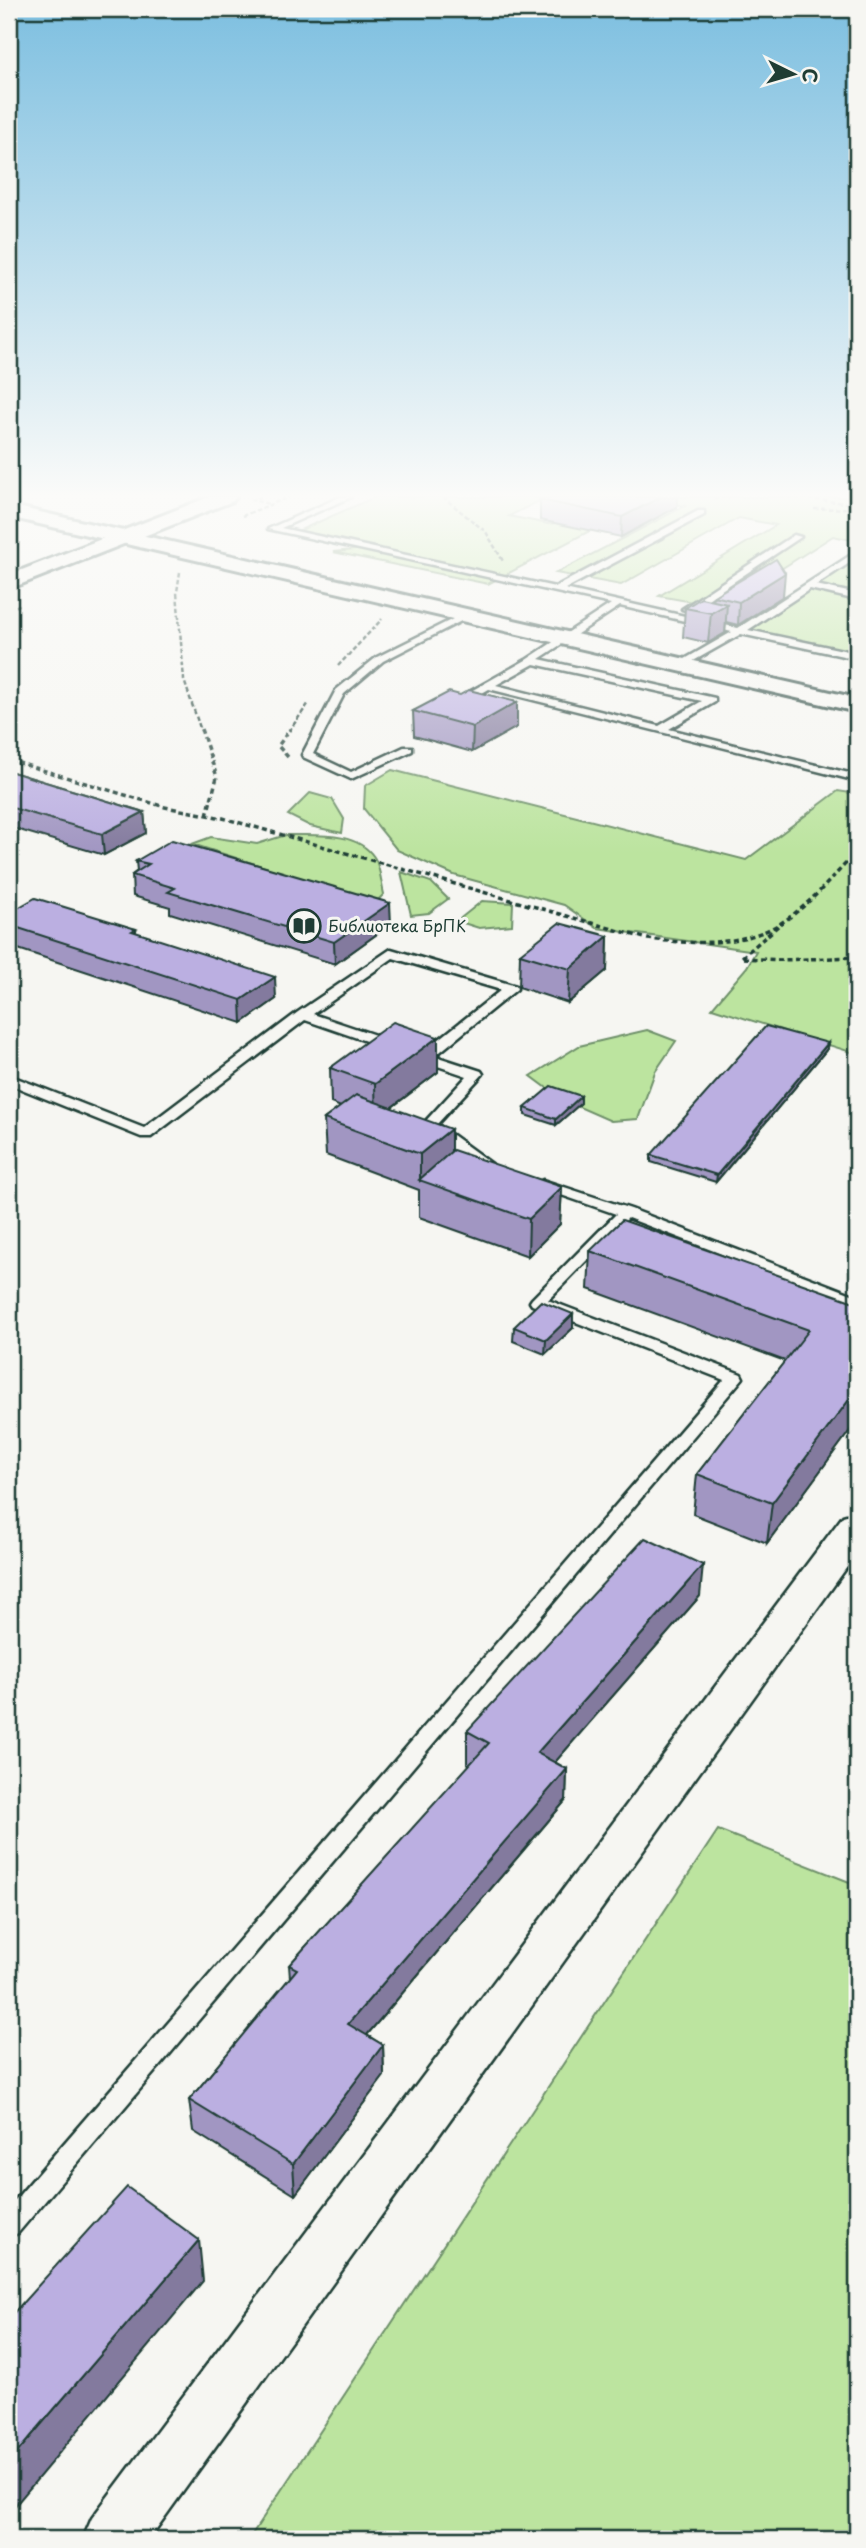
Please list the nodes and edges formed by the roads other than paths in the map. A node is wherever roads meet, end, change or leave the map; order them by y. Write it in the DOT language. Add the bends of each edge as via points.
graph roads {
  1 [pos="466,616"];
  2 [pos="598,616"];
  3 [pos="676,616"];
  4 [pos="763,616"];
  5 [pos="740,631"];
  6 [pos="561,638"];
  7 [pos="857,656"];
  8 [pos="533,660"];
  9 [pos="681,665"];
  10 [pos="488,686"];
  11 [pos="857,705"];
  12 [pos="446,710"];
  13 [pos="660,730"];
  14 [pos="408,749"];
  15 [pos="857,778"];
  16 [pos="303,1014"];
  17 [pos="425,1057"];
  18 [pos="9,1079"];
  19 [pos="499,1169"];
  20 [pos="525,1178"];
  21 [pos="626,1212"];
  22 [pos="857,1301"];
  23 [pos="857,1525"];
  24 [pos="9,2225"];
  25 [pos="113,2539"];
  1 -- 6 [label="street"];
  1 -- 14 [label="lane" via="380,659 340,692 307,755 351,776"];
  2 -- 6 [label="lane"];
  3 -- 5 [label="lane"];
  4 -- 5 [label="lane"];
  5 -- 7 [label="lane"];
  5 -- 9 [label="lane"];
  6 -- 8 [label="lane"];
  6 -- 9 [label="street"];
  8 -- 10 [label="lane"];
  8 -- 13 [label="lane" via="712,700"];
  9 -- 11 [label="street"];
  10 -- 12 [label="lane"];
  10 -- 13 [label="lane"];
  13 -- 15 [label="lane"];
  16 -- 17 [label="lane"];
  16 -- 17 [label="lane" via="391,953 511,989"];
  16 -- 18 [label="lane" via="146,1134"];
  17 -- 19 [label="lane" via="476,1074 429,1125 474,1160"];
  20 -- 21 [label="lane"];
  21 -- 22 [label="lane"];
  21 -- 24 [label="lane" via="538,1303 735,1378"];
  23 -- 25 [label="street"];
}
